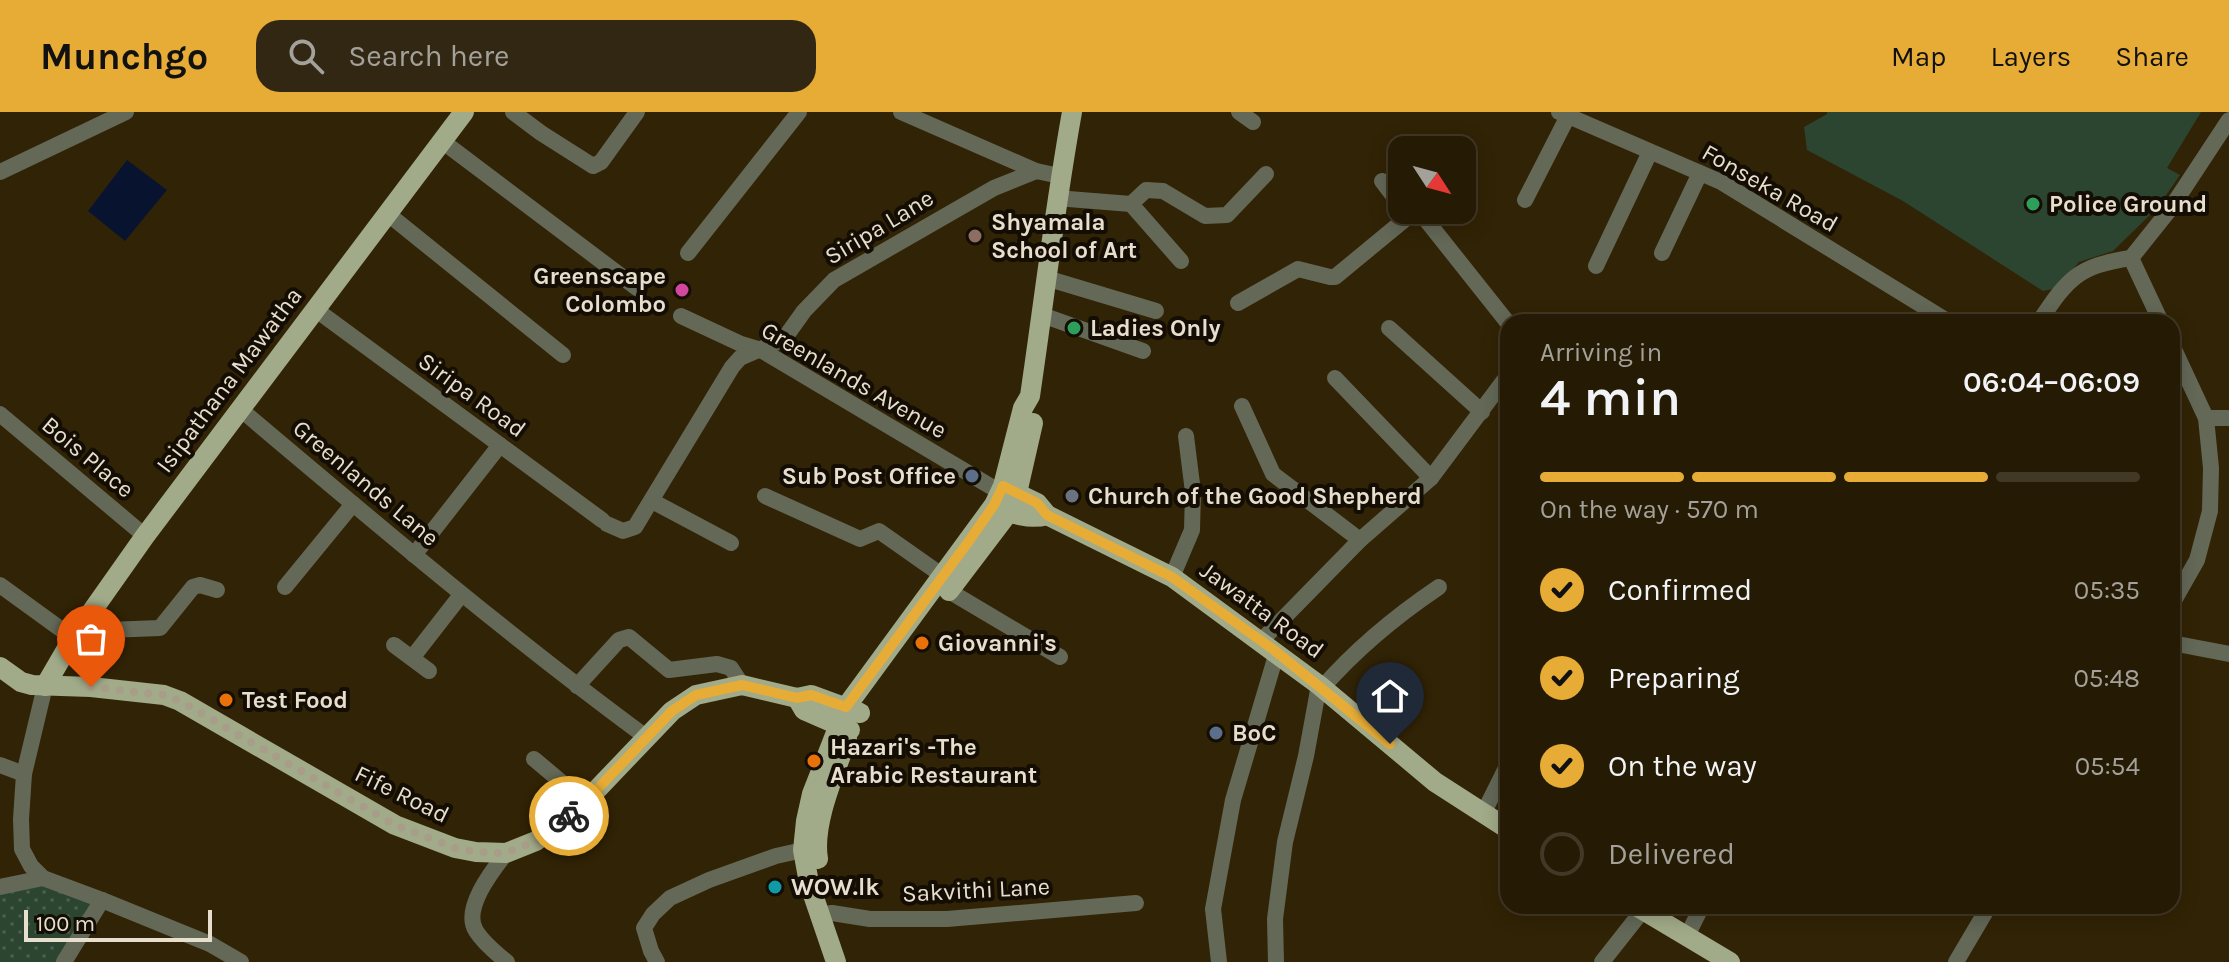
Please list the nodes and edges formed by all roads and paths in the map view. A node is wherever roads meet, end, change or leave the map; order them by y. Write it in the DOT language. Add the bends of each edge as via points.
graph roads {
  1 [pos="126,112"];
  2 [pos="464,112"];
  3 [pos="513,112"];
  4 [pos="637,112"];
  5 [pos="799,112"];
  6 [pos="901,112"];
  7 [pos="1072,112"];
  8 [pos="1564,114"];
  9 [pos="2229,120"];
  10 [pos="442,141"];
  11 [pos="1650,152"];
  12 [pos="1036,171"];
  13 [pos="0,172"];
  14 [pos="1700,173"];
  15 [pos="1266,174"];
  16 [pos="1060,176"];
  17 [pos="1382,181"];
  18 [pos="1388,189"];
  19 [pos="1056,198"];
  20 [pos="1525,200"];
  21 [pos="1131,204"];
  22 [pos="388,214"];
  23 [pos="1391,224"];
  24 [pos="1429,224"];
  25 [pos="688,253"];
  26 [pos="1662,253"];
  27 [pos="2131,258"];
  28 [pos="1181,261"];
  29 [pos="1596,266"];
  30 [pos="1046,278"];
  31 [pos="637,288"];
  32 [pos="1238,303"];
  33 [pos="315,309"];
  34 [pos="1156,311"];
  35 [pos="1501,314"];
  36 [pos="1921,314"];
  37 [pos="2045,314"];
  38 [pos="2157,314"];
  39 [pos="1042,315"];
  40 [pos="681,316"];
  41 [pos="1389,328"];
  42 [pos="761,350"];
  43 [pos="1143,351"];
  44 [pos="563,355"];
  45 [pos="2180,362"];
  46 [pos="1335,378"];
  47 [pos="1500,386"];
  48 [pos="1242,406"];
  49 [pos="239,408"];
  50 [pos="1482,412"];
  51 [pos="0,414"];
  52 [pos="2206,418"];
  53 [pos="2229,418"];
  54 [pos="1186,436"];
  55 [pos="500,445"];
  56 [pos="1431,478"];
  57 [pos="765,496"];
  58 [pos="1005,498"];
  59 [pos="652,501"];
  60 [pos="353,504"];
  61 [pos="623,531"];
  62 [pos="145,536"];
  63 [pos="1360,540"];
  64 [pos="731,543"];
  65 [pos="414,555"];
  66 [pos="1172,577"];
  67 [pos="946,584"];
  68 [pos="0,585"];
  69 [pos="285,587"];
  70 [pos="1439,587"];
  71 [pos="217,590"];
  72 [pos="2180,590"];
  73 [pos="461,595"];
  74 [pos="76,633"];
  75 [pos="394,645"];
  76 [pos="2180,645"];
  77 [pos="1269,647"];
  78 [pos="2229,654"];
  79 [pos="1060,657"];
  80 [pos="412,658"];
  81 [pos="0,667"];
  82 [pos="429,671"];
  83 [pos="742,685"];
  84 [pos="45,686"];
  85 [pos="577,686"];
  86 [pos="1321,686"];
  87 [pos="849,719"];
  88 [pos="646,737"];
  89 [pos="534,759"];
  90 [pos="0,765"];
  91 [pos="24,774"];
  92 [pos="1500,780"];
  93 [pos="585,802"];
  94 [pos="1483,814"];
  95 [pos="1500,824"];
  96 [pos="803,850"];
  97 [pos="506,853"];
  98 [pos="43,878"];
  99 [pos="0,887"];
  100 [pos="102,900"];
  101 [pos="1136,903"];
  102 [pos="825,914"];
  103 [pos="1636,914"];
  104 [pos="1650,914"];
  105 [pos="1698,914"];
  106 [pos="1984,914"];
  107 [pos="1687,936"];
  108 [pos="64,962"];
  109 [pos="241,962"];
  110 [pos="507,962"];
  111 [pos="657,962"];
  112 [pos="836,962"];
  113 [pos="849,962"];
  114 [pos="1219,962"];
  115 [pos="1276,962"];
  116 [pos="1602,962"];
  117 [pos="1730,962"];
  118 [pos="1956,962"];
  1 -- 13 [label="street"];
  2 -- 10 [label="main road, Isipathana Mawatha"];
  3 -- 4 [label="street" via="593,166"];
  5 -- 25 [label="street"];
  6 -- 12 [label="street"];
  7 -- 16 [label="main road"];
  8 -- 11 [label="street, Fonseka Road"];
  8 -- 20 [label="street"];
  9 -- 27 [label="street"];
  10 -- 22 [label="main road, Isipathana Mawatha"];
  10 -- 31 [label="street"];
  11 -- 14 [label="street, Fonseka Road"];
  11 -- 29 [label="street"];
  12 -- 16 [label="street"];
  12 -- 42 [label="street, Siripa Lane" via="994,188 834,280 784,339"];
  14 -- 26 [label="street"];
  14 -- 36 [label="street, Fonseka Road"];
  15 -- 21 [label="street" via="1227,215 1205,216 1163,191 1146,190"];
  16 -- 19 [label="main road"];
  17 -- 18 [label="street"];
  19 -- 21 [label="street"];
  19 -- 30 [label="main road"];
  21 -- 28 [label="street"];
  22 -- 33 [label="main road, Isipathana Mawatha"];
  22 -- 44 [label="street"];
  23 -- 32 [label="street" via="1335,277 1298,269"];
  24 -- 35 [label="street"];
  27 -- 37 [label="street" via="2102,263 2071,278"];
  27 -- 38 [label="street"];
  30 -- 34 [label="street"];
  30 -- 39 [label="main road"];
  33 -- 49 [label="main road, Isipathana Mawatha"];
  33 -- 55 [label="street, Siripa Road"];
  39 -- 43 [label="street"];
  39 -- 58 [label="main road" via="1030,396"];
  40 -- 42 [label="street, Greenlands Avenue"];
  41 -- 50 [label="street"];
  42 -- 58 [label="street, Greenlands Avenue"];
  42 -- 59 [label="street, Siripa Lane" via="732,367"];
  45 -- 52 [label="street"];
  46 -- 56 [label="street"];
  47 -- 50 [label="street"];
  48 -- 63 [label="street" via="1273,474"];
  49 -- 60 [label="street, Greenlands Lane"];
  49 -- 62 [label="main road, Isipathana Mawatha"];
  50 -- 56 [label="street"];
  51 -- 62 [label="street, Bois Place"];
  52 -- 53 [label="street"];
  52 -- 72 [label="street" via="2210,511 2197,560"];
  54 -- 66 [label="street" via="1192,530"];
  55 -- 61 [label="street, Siripa Road"];
  55 -- 65 [label="street"];
  56 -- 63 [label="street"];
  57 -- 67 [label="street" via="860,539 879,531"];
  58 -- 66 [label="main road, Jawatta Road" via="1030,518 1047,515"];
  58 -- 67 [label="main road"];
  59 -- 61 [label="street, Siripa Lane" via="635,527"];
  59 -- 64 [label="street"];
  60 -- 65 [label="street, Greenlands Lane"];
  60 -- 69 [label="street"];
  62 -- 74 [label="main road, Isipathana Mawatha"];
  63 -- 77 [label="street"];
  65 -- 73 [label="street, Greenlands Lane"];
  66 -- 77 [label="main road, Jawatta Road"];
  67 -- 79 [label="street"];
  67 -- 87 [label="main road"];
  68 -- 74 [label="street"];
  70 -- 86 [label="street" via="1403,611"];
  71 -- 74 [label="street" via="193,587 160,628"];
  73 -- 80 [label="street"];
  73 -- 85 [label="street, Greenlands Lane"];
  74 -- 84 [label="main road, Isipathana Mawatha"];
  75 -- 80 [label="street"];
  76 -- 78 [label="street"];
  77 -- 86 [label="main road, Jawatta Road"];
  77 -- 114 [label="street" via="1213,909"];
  80 -- 82 [label="street"];
  81 -- 84 [label="main road, Fife Road" via="21,682"];
  83 -- 85 [label="street" via="731,668 717,664 669,670 629,637 619,640"];
  83 -- 87 [label="main road, Fife Road" via="797,698 804,710"];
  83 -- 88 [label="main road, Fife Road" via="696,695"];
  84 -- 91 [label="street"];
  84 -- 97 [label="main road, Fife Road" via="164,695 395,825 455,848"];
  85 -- 88 [label="street, Greenlands Lane"];
  86 -- 94 [label="main road, Jawatta Road" via="1435,782"];
  86 -- 115 [label="street" via="1285,842 1275,919"];
  87 -- 96 [label="main road" via="812,794"];
  87 -- 102 [label="main road" via="816,847"];
  88 -- 93 [label="main road, Fife Road"];
  89 -- 93 [label="street"];
  90 -- 91 [label="street"];
  91 -- 98 [label="street" via="22,849"];
  92 -- 94 [label="street"];
  93 -- 97 [label="main road, Fife Road" via="536,841"];
  94 -- 95 [label="main road, Jawatta Road"];
  96 -- 102 [label="main road" via="809,883"];
  96 -- 111 [label="street" via="670,898 644,928"];
  97 -- 110 [label="street" via="471,910 475,930"];
  98 -- 99 [label="street"];
  98 -- 100 [label="street"];
  100 -- 108 [label="street"];
  100 -- 109 [label="street"];
  101 -- 102 [label="street, Sakvithi Lane" via="947,919"];
  102 -- 112 [label="main road"];
  102 -- 113 [label="main road"];
  103 -- 116 [label="street"];
  104 -- 107 [label="main road"];
  105 -- 107 [label="street"];
  106 -- 118 [label="street"];
  107 -- 117 [label="main road"];
}
